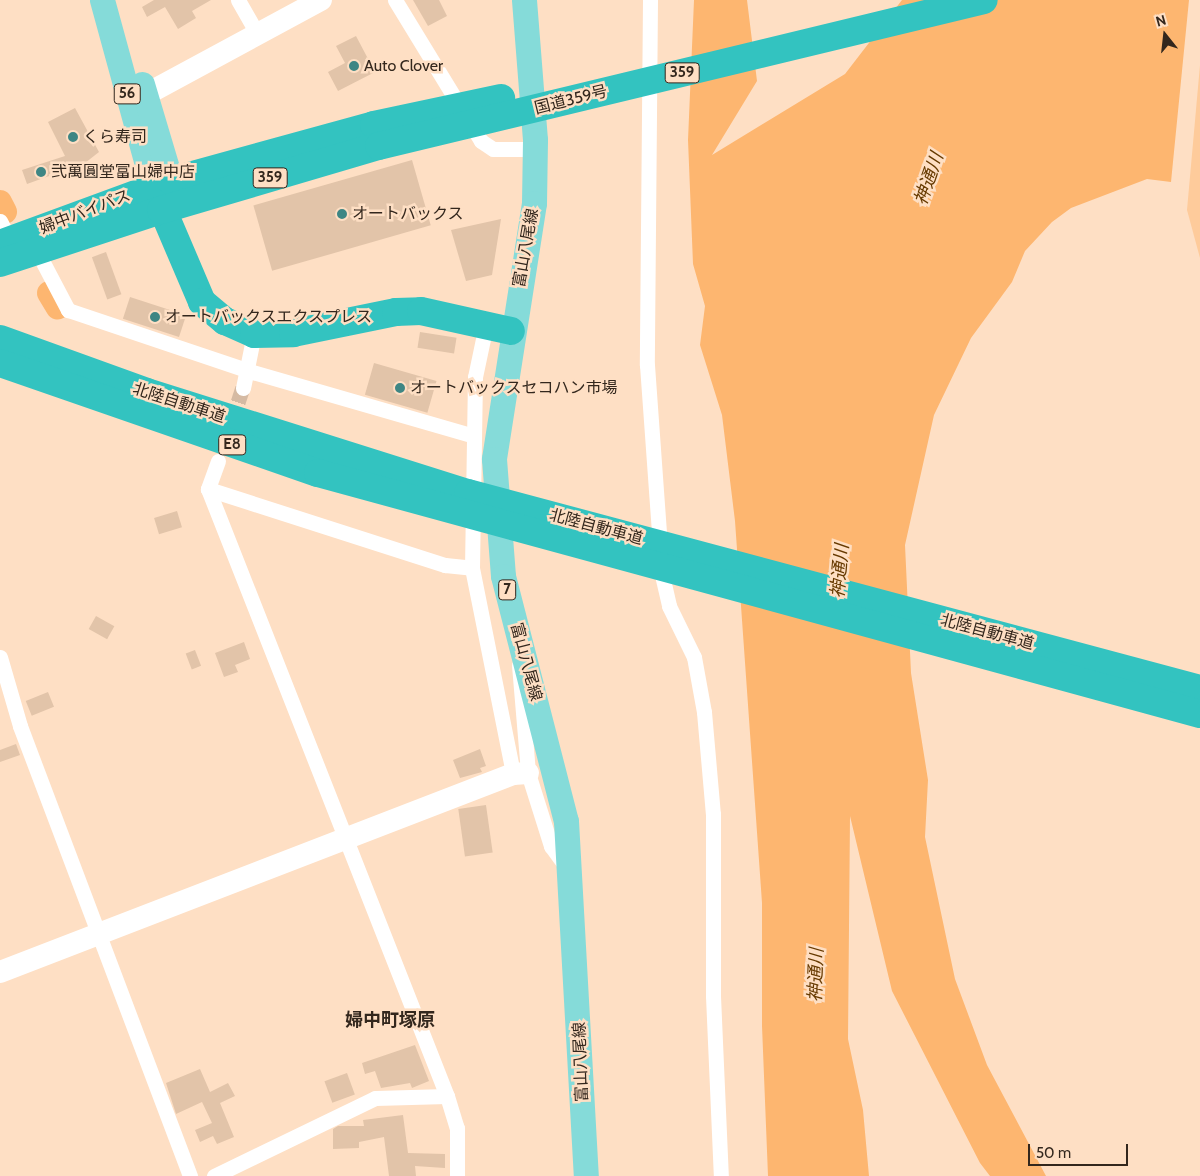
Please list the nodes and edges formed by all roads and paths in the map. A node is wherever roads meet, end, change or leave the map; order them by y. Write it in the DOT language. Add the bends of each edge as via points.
graph roads {
  1 [pos="102,0"];
  2 [pos="120,0"];
  3 [pos="238,0"];
  4 [pos="321,0"];
  5 [pos="395,0"];
  6 [pos="524,0"];
  7 [pos="650,0"];
  8 [pos="911,0"];
  9 [pos="984,0"];
  10 [pos="258,35"];
  11 [pos="145,95"];
  12 [pos="376,136"];
  13 [pos="535,149"];
  14 [pos="167,202"];
  15 [pos="2,236"];
  16 [pos="37,251"];
  17 [pos="499,328"];
  18 [pos="254,334"];
  19 [pos="4,348"];
  20 [pos="249,371"];
  21 [pos="243,388"];
  22 [pos="474,436"];
  23 [pos="218,461"];
  24 [pos="208,489"];
  25 [pos="468,505"];
  26 [pos="472,568"];
  27 [pos="519,636"];
  28 [pos="0,658"];
  29 [pos="1200,690"];
  30 [pos="1200,714"];
  31 [pos="520,773"];
  32 [pos="345,840"];
  33 [pos="569,870"];
  34 [pos="100,934"];
  35 [pos="0,972"];
  36 [pos="447,1096"];
  37 [pos="190,1176"];
  38 [pos="214,1176"];
  39 [pos="457,1176"];
  40 [pos="586,1176"];
  41 [pos="721,1176"];
  1 -- 14 [label="main road, 56"];
  2 -- 11 [label="main road, 56"];
  3 -- 10 [label="street"];
  4 -- 10 [label="street"];
  5 -- 13 [label="street" via="481,141 493,148"];
  6 -- 13 [label="main road, 富山八尾線 / 7"];
  7 -- 41 [label="street" via="648,373 662,575 669,606 694,657 705,721 713,814 713,996"];
  8 -- 12 [label="highway, 国道359号 / 359" via="521,94"];
  9 -- 12 [label="highway, 国道359号 / 359"];
  10 -- 11 [label="street"];
  11 -- 14 [label="main road, 56"];
  12 -- 14 [label="highway, 国道359号 / 359"];
  13 -- 17 [label="main road, 富山八尾線 / 7" via="534,203"];
  14 -- 15 [label="highway, 婦中バイパス / 359"];
  14 -- 16 [label="highway, 婦中バイパス / 359"];
  14 -- 18 [label="highway" via="193,288 202,302 225,322"];
  15 -- 16 [label="highway, 婦中バイパス / 359"];
  16 -- 20 [label="street" via="68,310"];
  17 -- 18 [label="highway" via="421,311 396,312 293,333"];
  17 -- 22 [label="street" via="475,377"];
  17 -- 27 [label="main road, 富山八尾線 / 7" via="494,459 503,576"];
  18 -- 20 [label="street"];
  19 -- 25 [label="highway, 北陸自動車道 / E8" via="202,410"];
  20 -- 21 [label="street"];
  20 -- 22 [label="street"];
  22 -- 26 [label="street"];
  23 -- 24 [label="street"];
  24 -- 26 [label="street" via="445,565"];
  24 -- 32 [label="street"];
  25 -- 29 [label="highway, 北陸自動車道 / E8"];
  25 -- 30 [label="highway, 北陸自動車道 / E8"];
  26 -- 31 [label="street"];
  27 -- 31 [label="street"];
  27 -- 33 [label="main road, 富山八尾線 / 7" via="560,787"];
  28 -- 34 [label="street" via="20,726"];
  31 -- 32 [label="street"];
  31 -- 33 [label="street" via="551,846"];
  32 -- 34 [label="street"];
  32 -- 36 [label="street"];
  33 -- 40 [label="main road, 富山八尾線 / 7"];
  34 -- 35 [label="street"];
  34 -- 37 [label="street"];
  36 -- 38 [label="street" via="375,1098"];
  36 -- 39 [label="street" via="457,1128"];
}
